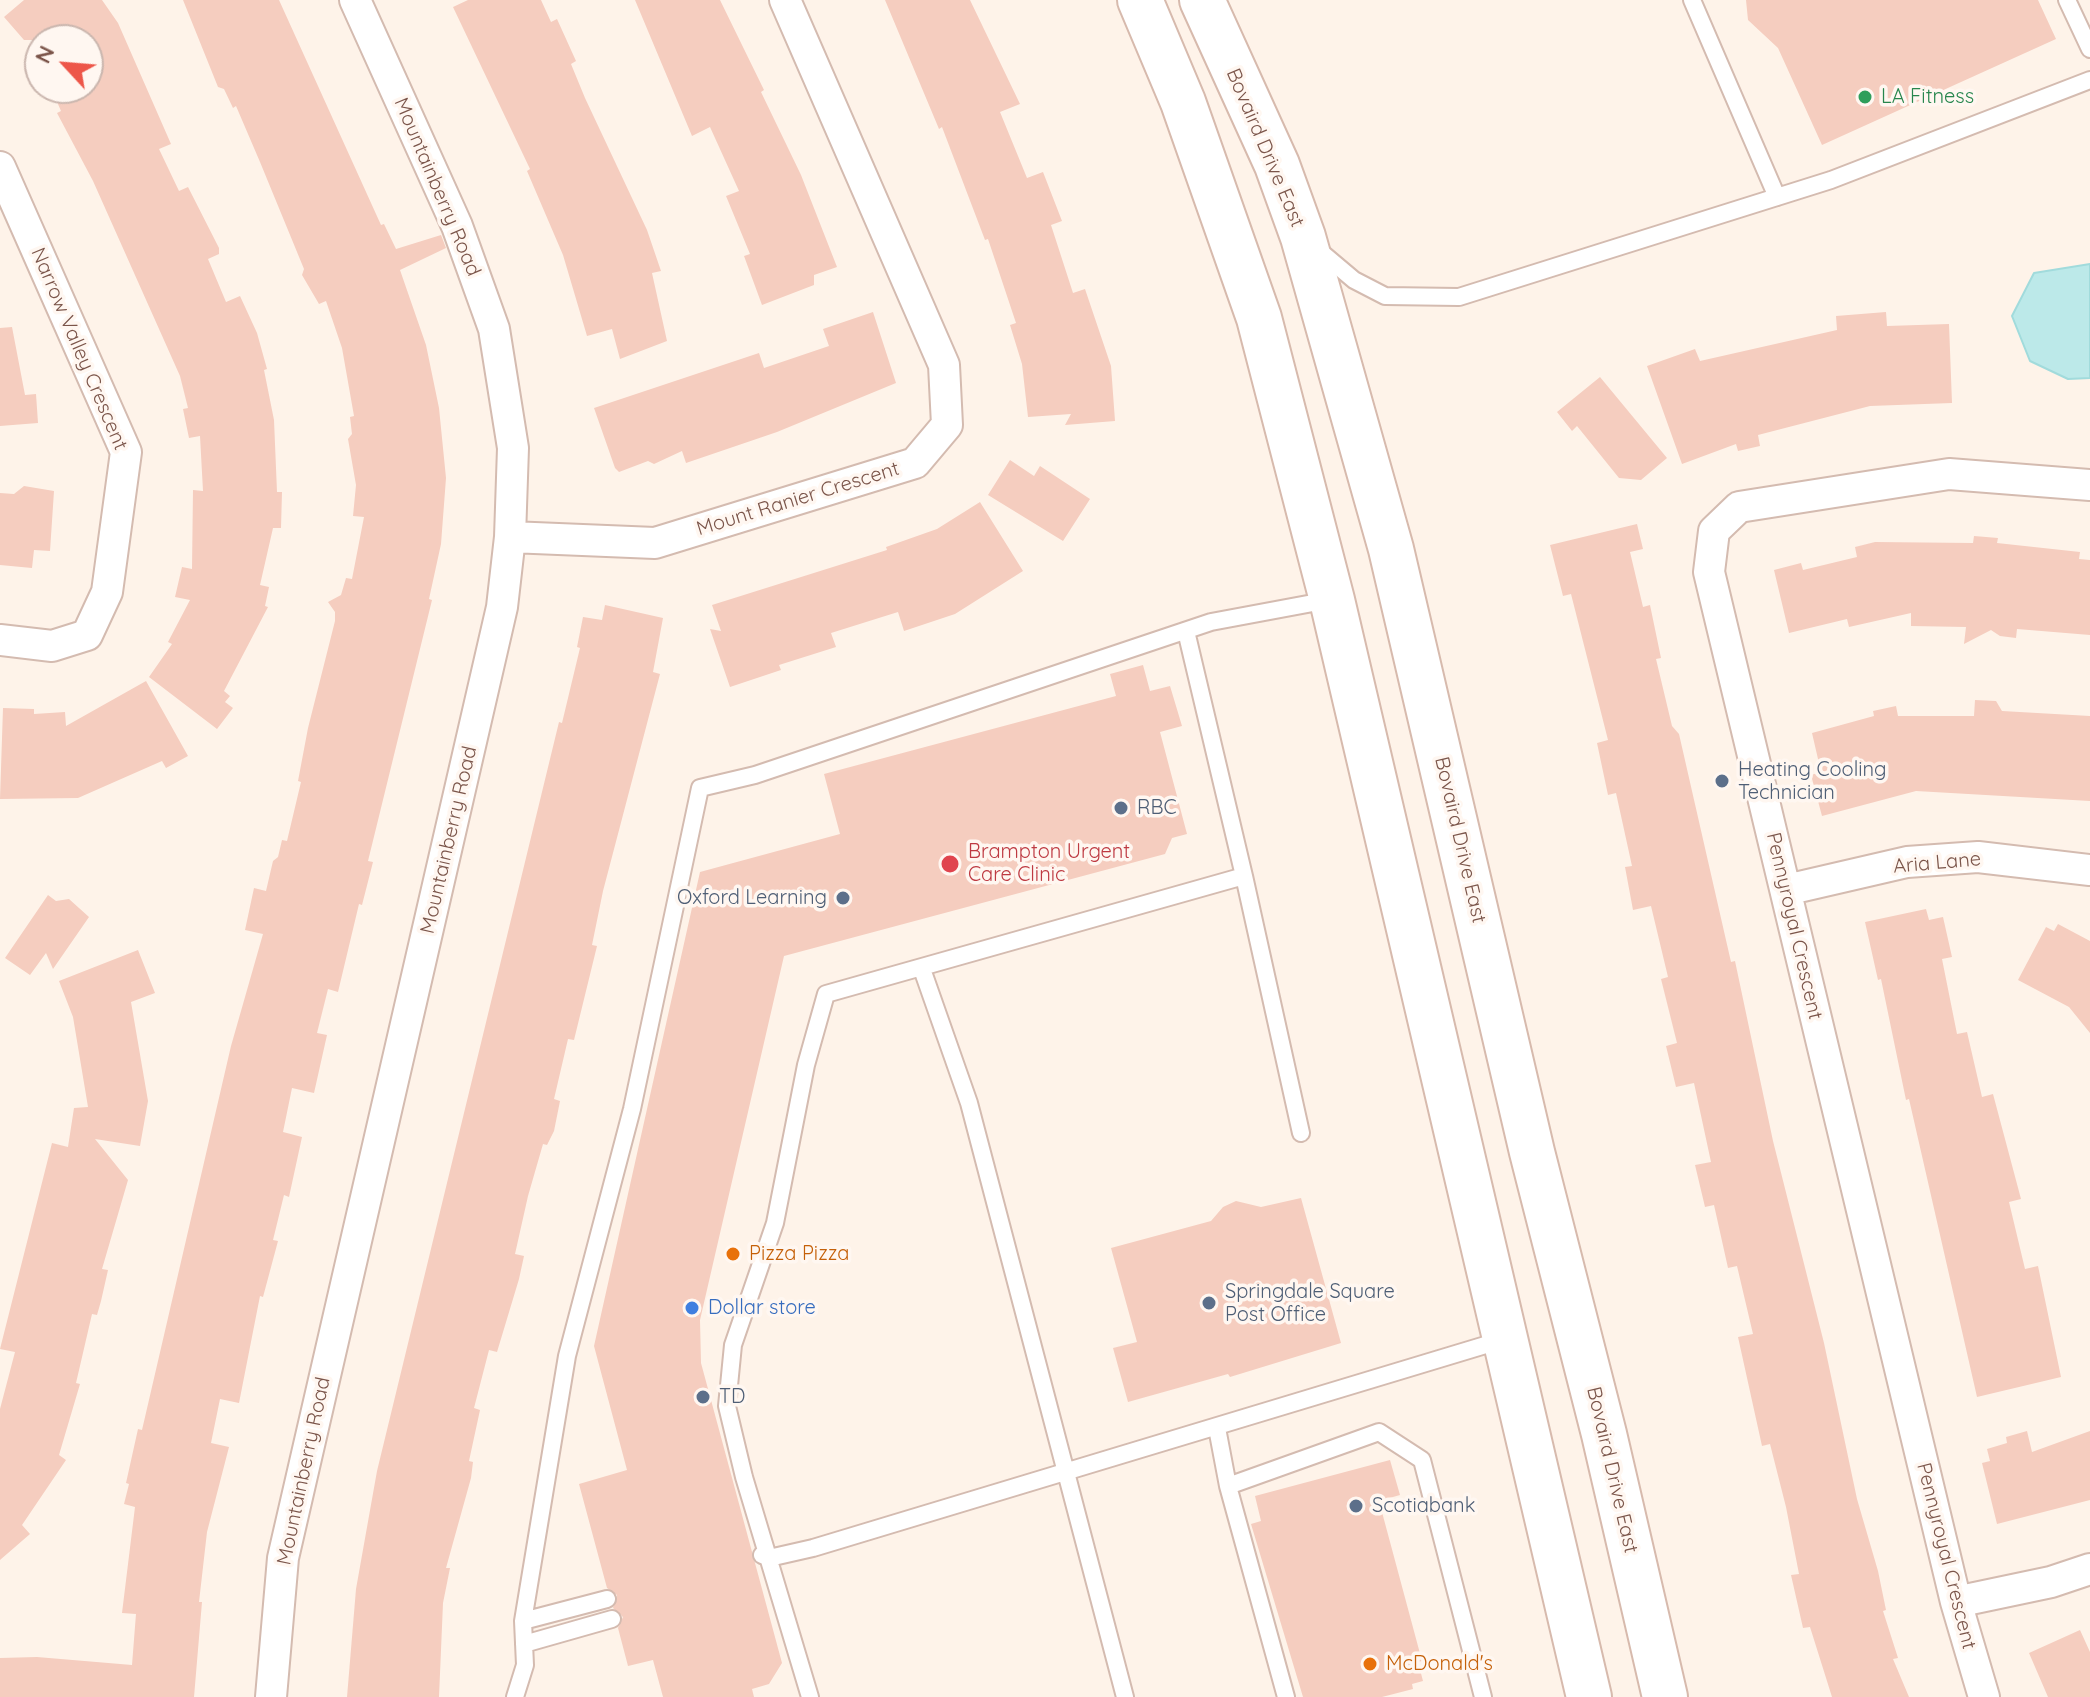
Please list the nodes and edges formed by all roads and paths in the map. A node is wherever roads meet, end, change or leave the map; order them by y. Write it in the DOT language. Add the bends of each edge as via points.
graph roads {
  1 [pos="355,0"];
  2 [pos="785,0"];
  3 [pos="1140,0"];
  4 [pos="1202,0"];
  5 [pos="1692,0"];
  6 [pos="2067,0"];
  7 [pos="2090,49"];
  8 [pos="2090,80"];
  9 [pos="0,167"];
  10 [pos="1777,197"];
  11 [pos="1303,237"];
  12 [pos="2090,485"];
  13 [pos="510,537"];
  14 [pos="1332,600"];
  15 [pos="1409,619"];
  16 [pos="1186,631"];
  17 [pos="0,640"];
  18 [pos="2090,870"];
  19 [pos="1244,876"];
  20 [pos="1786,890"];
  21 [pos="922,969"];
  22 [pos="1301,1133"];
  23 [pos="1504,1340"];
  24 [pos="1217,1428"];
  25 [pos="1067,1474"];
  26 [pos="1228,1486"];
  27 [pos="763,1561"];
  28 [pos="2090,1569"];
  29 [pos="607,1599"];
  30 [pos="1956,1602"];
  31 [pos="612,1619"];
  32 [pos="523,1621"];
  33 [pos="524,1644"];
  34 [pos="271,1697"];
  35 [pos="515,1697"];
  36 [pos="810,1697"];
  37 [pos="1125,1697"];
  38 [pos="1286,1697"];
  39 [pos="1483,1697"];
  40 [pos="1589,1697"];
  41 [pos="1665,1697"];
  42 [pos="1984,1697"];
  1 -- 13 [label="street, Mountainberry Road" via="467,251 494,329 513,448"];
  2 -- 13 [label="street, Mount Ranier Crescent" via="944,365 947,425 915,463 655,543"];
  3 -- 14 [label="main road" via="1183,102 1259,318"];
  4 -- 11 [label="main road, Bovaird Drive East" via="1277,165"];
  5 -- 10 [label="lane"];
  6 -- 7 [label="lane"];
  8 -- 10 [label="lane"];
  9 -- 17 [label="street, Narrow Valley Crescent" via="126,452 107,592 87,635 52,646"];
  10 -- 11 [label="lane" via="1459,297 1385,296 1354,280"];
  11 -- 15 [label="main road, Bovaird Drive East"];
  12 -- 20 [label="street, Pennyroyal Crescent" via="1949,474 1739,507 1714,531 1709,572"];
  13 -- 34 [label="street, Mountainberry Road" via="502,607 283,1558"];
  14 -- 15 [label="main road" via="1369,604"];
  14 -- 16 [label="lane"];
  14 -- 23 [label="main road"];
  15 -- 41 [label="main road, Bovaird Drive East"];
  16 -- 19 [label="lane"];
  16 -- 32 [label="lane" via="755,775 700,788 632,1109 567,1356"];
  18 -- 20 [label="street, Aria Lane" via="1978,857 1907,862"];
  19 -- 21 [label="lane"];
  19 -- 22 [label="lane"];
  20 -- 30 [label="street, Pennyroyal Crescent"];
  21 -- 25 [label="lane" via="969,1103"];
  21 -- 27 [label="lane" via="826,994 806,1065 775,1223 733,1345 727,1406"];
  23 -- 24 [label="lane"];
  23 -- 40 [label="main road"];
  24 -- 25 [label="lane"];
  24 -- 26 [label="lane"];
  25 -- 27 [label="lane"];
  25 -- 37 [label="lane"];
  26 -- 38 [label="lane"];
  26 -- 39 [label="lane" via="1379,1432 1422,1460"];
  27 -- 36 [label="lane"];
  28 -- 30 [label="street"];
  29 -- 32 [label="lane"];
  30 -- 42 [label="street, Pennyroyal Crescent"];
  31 -- 33 [label="lane"];
  32 -- 33 [label="lane"];
  33 -- 35 [label="lane" via="525,1665"];
}
